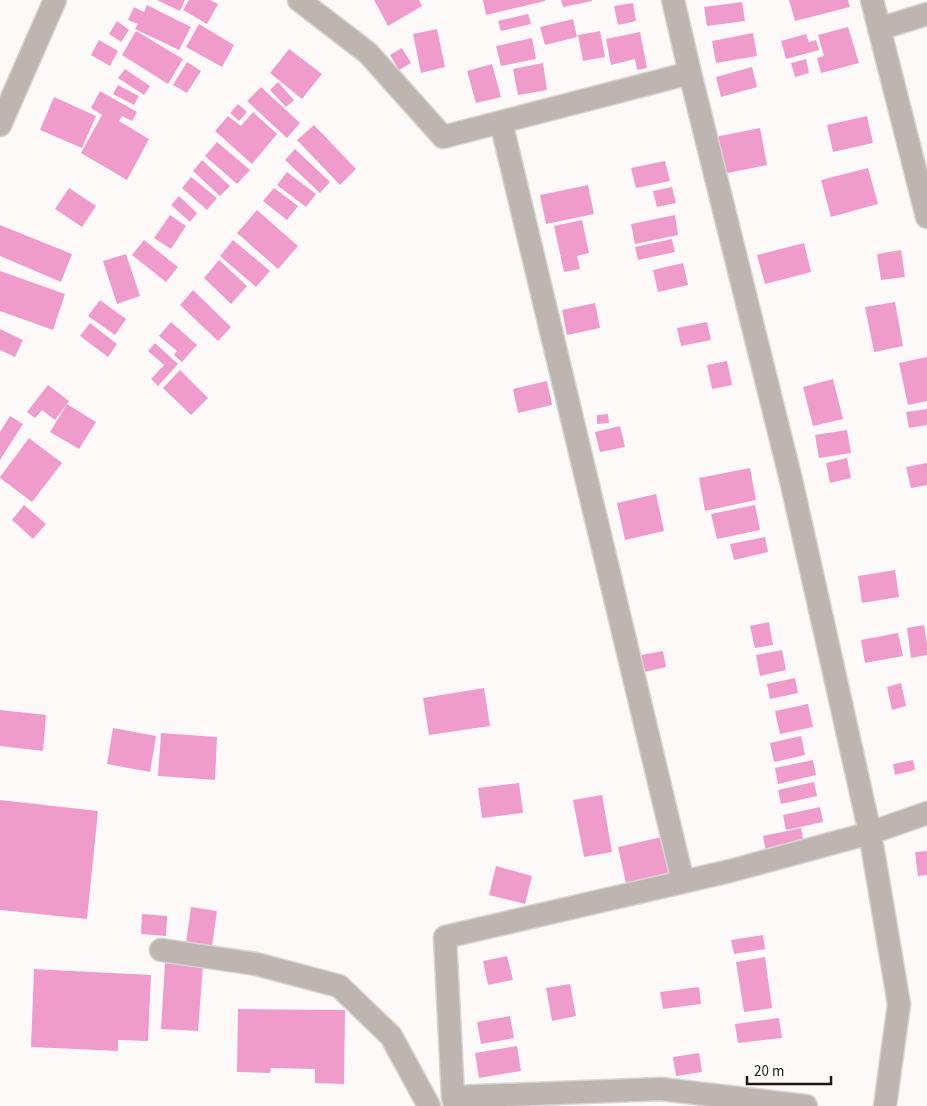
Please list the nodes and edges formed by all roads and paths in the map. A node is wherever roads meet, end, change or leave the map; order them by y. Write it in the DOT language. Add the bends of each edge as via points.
graph roads {
  1 [pos="55,0"];
  2 [pos="299,0"];
  3 [pos="673,0"];
  4 [pos="872,0"];
  5 [pos="927,14"];
  6 [pos="879,28"];
  7 [pos="690,73"];
  8 [pos="500,122"];
  9 [pos="0,125"];
  10 [pos="927,217"];
  11 [pos="927,814"];
  12 [pos="870,833"];
  13 [pos="682,882"];
  14 [pos="161,950"];
  15 [pos="454,1102"];
  16 [pos="429,1106"];
  17 [pos="806,1106"];
  18 [pos="885,1106"];
  1 -- 9 [label="street"];
  2 -- 8 [label="street" via="368,53 442,137"];
  3 -- 7 [label="street"];
  4 -- 6 [label="street"];
  5 -- 6 [label="street"];
  6 -- 10 [label="street"];
  7 -- 8 [label="street"];
  7 -- 12 [label="street" via="791,480"];
  8 -- 13 [label="street"];
  11 -- 12 [label="street"];
  12 -- 13 [label="street"];
  12 -- 18 [label="street" via="899,1004"];
  13 -- 15 [label="street" via="445,937"];
  14 -- 16 [label="street" via="256,964 339,986 391,1036"];
  15 -- 17 [label="street" via="661,1089"];
}
